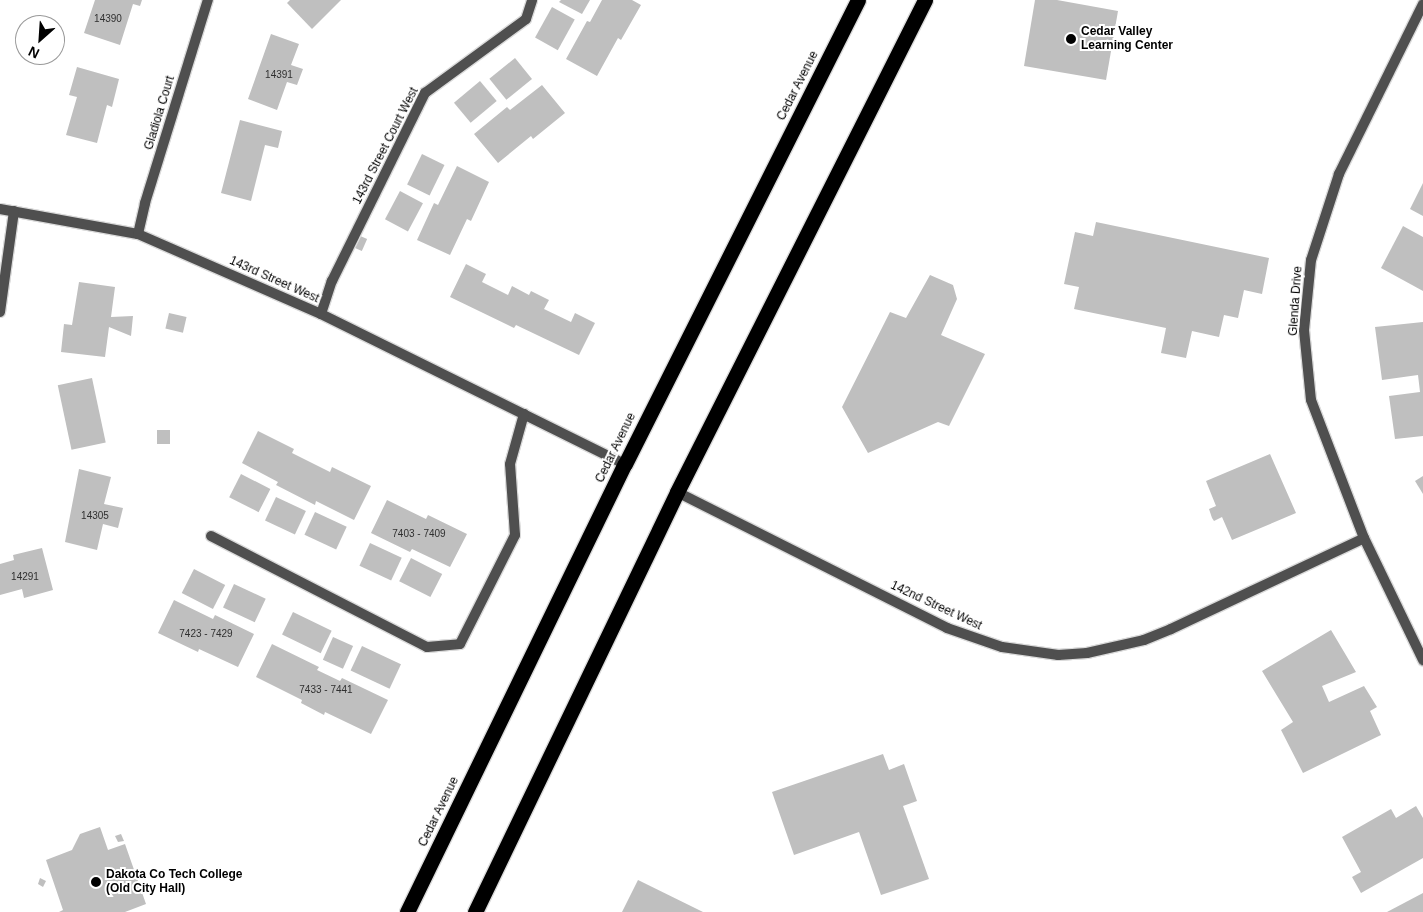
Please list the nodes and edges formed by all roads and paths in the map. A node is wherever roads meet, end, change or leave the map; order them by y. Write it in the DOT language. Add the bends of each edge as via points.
graph roads {
  1 [pos="208,0"];
  2 [pos="532,0"];
  3 [pos="858,0"];
  4 [pos="924,0"];
  5 [pos="1423,4"];
  6 [pos="0,209"];
  7 [pos="14,211"];
  8 [pos="138,234"];
  9 [pos="0,312"];
  10 [pos="321,314"];
  11 [pos="524,414"];
  12 [pos="625,464"];
  13 [pos="677,492"];
  14 [pos="211,536"];
  15 [pos="1364,538"];
  16 [pos="1423,660"];
  17 [pos="407,912"];
  18 [pos="475,912"];
  1 -- 8 [label="street, Gladiola Court"];
  2 -- 10 [label="street, 143rd Street Court West" via="526,19 425,93 332,282"];
  3 -- 12 [label="highway, Cedar Avenue"];
  4 -- 13 [label="highway"];
  5 -- 15 [label="street, Glenda Drive" via="1339,174 1311,260 1304,330 1311,400"];
  6 -- 7 [label="street, 143rd Street West"];
  7 -- 8 [label="street, 143rd Street West"];
  7 -- 9 [label="street"];
  8 -- 10 [label="street, 143rd Street West"];
  10 -- 11 [label="street, 143rd Street West"];
  11 -- 12 [label="street, 143rd Street West"];
  11 -- 14 [label="street" via="510,464 515,535 460,644 427,647"];
  12 -- 17 [label="highway, Cedar Avenue"];
  13 -- 15 [label="street, 142nd Street West" via="947,628 1002,647 1052,654 1087,653 1144,640"];
  13 -- 18 [label="highway"];
  15 -- 16 [label="street, Glenda Drive"];
}
